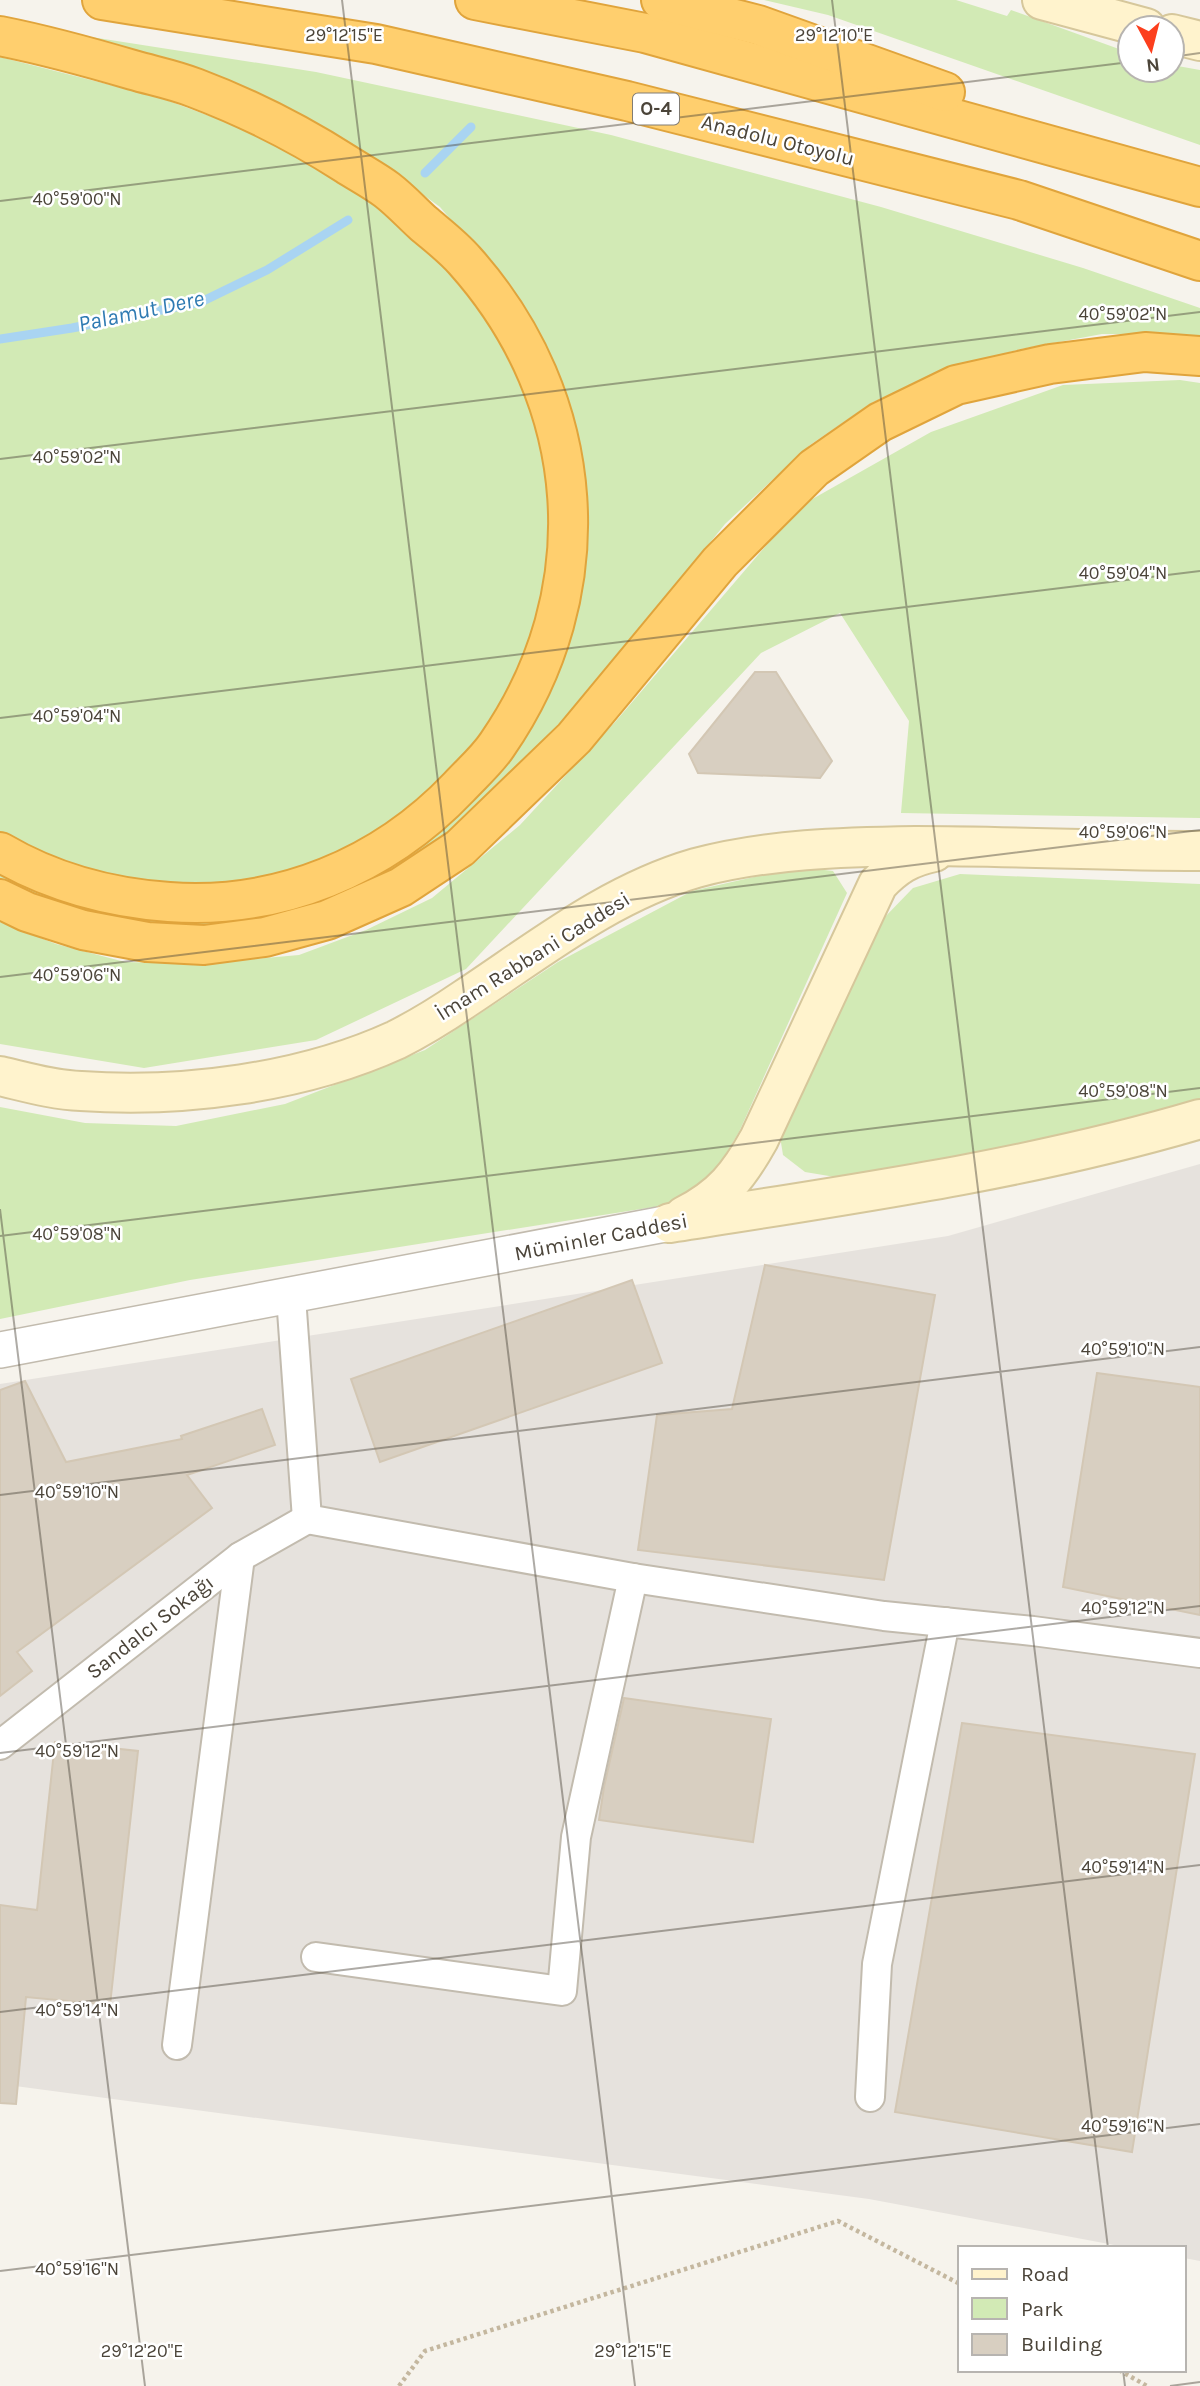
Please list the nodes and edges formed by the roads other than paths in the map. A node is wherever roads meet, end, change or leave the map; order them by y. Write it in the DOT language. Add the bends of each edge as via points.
graph roads {
  1 [pos="102,0"];
  2 [pos="475,0"];
  3 [pos="661,0"];
  4 [pos="1042,0"];
  5 [pos="1049,0"];
  6 [pos="1086,13"];
  7 [pos="1116,20"];
  8 [pos="0,36"];
  9 [pos="1200,186"];
  10 [pos="1200,261"];
  11 [pos="1200,356"];
  12 [pos="963,846"];
  13 [pos="1200,850"];
  14 [pos="796,851"];
  15 [pos="0,852"];
  16 [pos="0,899"];
  17 [pos="866,912"];
  18 [pos="0,1076"];
  19 [pos="1200,1118"];
  20 [pos="759,1139"];
  21 [pos="826,1198"];
  22 [pos="670,1223"];
  23 [pos="291,1297"];
  24 [pos="0,1350"];
  25 [pos="307,1519"];
  26 [pos="240,1557"];
  27 [pos="633,1578"];
  28 [pos="945,1622"];
  29 [pos="1200,1653"];
  30 [pos="0,1745"];
  31 [pos="316,1957"];
  32 [pos="177,2045"];
  33 [pos="870,2097"];
  1 -- 10 [label="highway, Anadolu Otoyolu / O-4" via="376,44 627,101 1019,200"];
  2 -- 9 [label="highway" via="646,33"];
  3 -- 9 [label="highway" via="758,25"];
  4 -- 6 [label="main road"];
  5 -- 6 [label="main road"];
  6 -- 7 [label="main road"];
  8 -- 15 [label="highway" via="56,47 194,88 300,135 387,190 464,259 505,312 535,368 554,418 567,471 570,517 552,637 526,699 495,748 435,813 397,842 308,886 263,898 197,904 134,900 59,880"];
  11 -- 16 [label="highway" via="1145,352 1050,364 956,385 880,422 814,468 720,562 574,738 460,848 401,887 327,919 265,937 204,945 147,942 83,930"];
  12 -- 13 [label="main road, İmam Rabbani Caddesi"];
  12 -- 14 [label="main road, İmam Rabbani Caddesi"];
  12 -- 17 [label="main road" via="919,855 894,867 878,884"];
  14 -- 17 [label="main road" via="839,855 856,866 865,885"];
  14 -- 18 [label="main road, İmam Rabbani Caddesi" via="695,869 643,888 597,911 397,1039 321,1067 237,1085 132,1093 78,1091"];
  17 -- 20 [label="main road"];
  19 -- 21 [label="main road, Müminler Caddesi" via="1132,1139"];
  20 -- 21 [label="main road" via="762,1173 770,1184 788,1195"];
  20 -- 22 [label="main road" via="742,1170 723,1191"];
  21 -- 22 [label="main road, Müminler Caddesi"];
  22 -- 23 [label="street, Müminler Caddesi"];
  23 -- 24 [label="street, Müminler Caddesi"];
  23 -- 25 [label="street"];
  25 -- 26 [label="street, Sandalcı Sokağı"];
  25 -- 27 [label="street"];
  26 -- 30 [label="street, Sandalcı Sokağı"];
  26 -- 32 [label="street"];
  27 -- 28 [label="street"];
  27 -- 31 [label="street" via="576,1837 562,1991"];
  28 -- 29 [label="street"];
  28 -- 33 [label="street" via="877,1964"];
}
